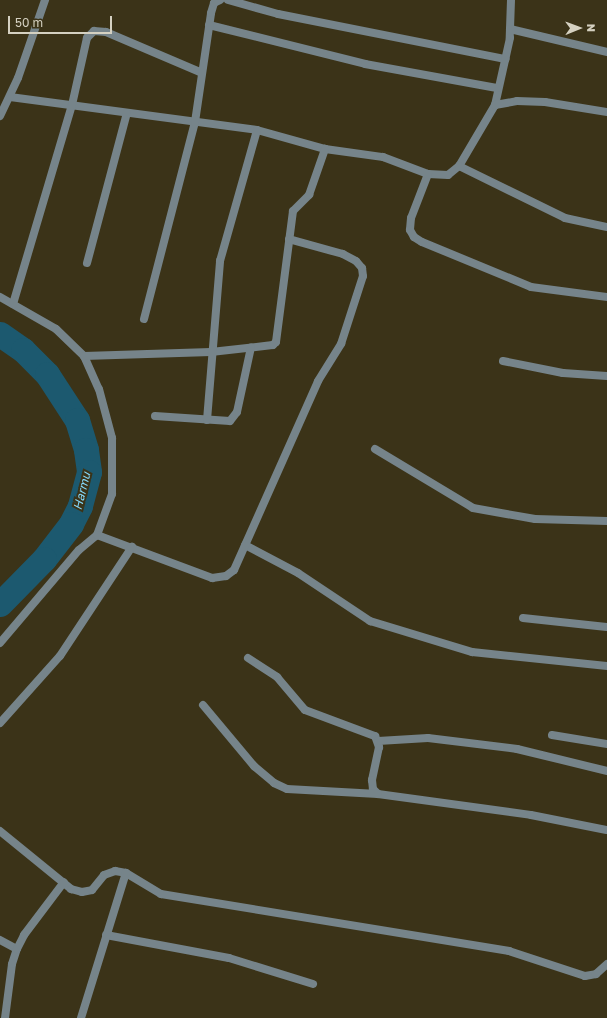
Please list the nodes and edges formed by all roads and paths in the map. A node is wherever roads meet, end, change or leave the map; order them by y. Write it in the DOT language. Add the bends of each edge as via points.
graph roads {
  1 [pos="45,0"];
  2 [pos="220,0"];
  3 [pos="228,0"];
  4 [pos="511,0"];
  5 [pos="209,25"];
  6 [pos="510,29"];
  7 [pos="607,52"];
  8 [pos="506,59"];
  9 [pos="202,74"];
  10 [pos="497,88"];
  11 [pos="10,97"];
  12 [pos="72,105"];
  13 [pos="495,105"];
  14 [pos="607,112"];
  15 [pos="127,113"];
  16 [pos="0,116"];
  17 [pos="195,122"];
  18 [pos="257,130"];
  19 [pos="325,149"];
  20 [pos="459,166"];
  21 [pos="428,174"];
  22 [pos="607,227"];
  23 [pos="289,239"];
  24 [pos="87,263"];
  25 [pos="0,297"];
  26 [pos="607,297"];
  27 [pos="13,304"];
  28 [pos="144,320"];
  29 [pos="251,347"];
  30 [pos="211,352"];
  31 [pos="84,356"];
  32 [pos="503,361"];
  33 [pos="607,376"];
  34 [pos="155,416"];
  35 [pos="207,420"];
  36 [pos="375,448"];
  37 [pos="607,520"];
  38 [pos="98,535"];
  39 [pos="245,545"];
  40 [pos="132,547"];
  41 [pos="523,618"];
  42 [pos="607,628"];
  43 [pos="0,643"];
  44 [pos="248,658"];
  45 [pos="607,666"];
  46 [pos="203,705"];
  47 [pos="0,723"];
  48 [pos="552,735"];
  49 [pos="378,741"];
  50 [pos="607,744"];
  51 [pos="607,771"];
  52 [pos="378,794"];
  53 [pos="607,830"];
  54 [pos="0,831"];
  55 [pos="126,873"];
  56 [pos="64,882"];
  57 [pos="106,936"];
  58 [pos="0,940"];
  59 [pos="17,949"];
  60 [pos="607,964"];
  61 [pos="313,984"];
  62 [pos="5,1018"];
  63 [pos="81,1018"];
  1 -- 11 [label="street"];
  2 -- 5 [label="street" via="214,3"];
  3 -- 8 [label="street" via="278,14"];
  4 -- 6 [label="street"];
  5 -- 9 [label="street"];
  5 -- 10 [label="street" via="365,64"];
  6 -- 7 [label="street"];
  6 -- 8 [label="street"];
  8 -- 10 [label="street"];
  9 -- 12 [label="street" via="106,32 94,31 87,38"];
  9 -- 17 [label="street"];
  10 -- 13 [label="street"];
  11 -- 12 [label="street"];
  11 -- 16 [label="street"];
  12 -- 15 [label="street"];
  12 -- 27 [label="street"];
  13 -- 14 [label="street" via="517,101 552,102"];
  13 -- 20 [label="street"];
  15 -- 17 [label="street"];
  15 -- 24 [label="street"];
  17 -- 18 [label="street"];
  17 -- 28 [label="street"];
  18 -- 19 [label="street"];
  18 -- 30 [label="street" via="220,261"];
  19 -- 21 [label="street" via="383,157"];
  19 -- 23 [label="street" via="309,194 292,211"];
  20 -- 21 [label="street" via="448,175"];
  20 -- 22 [label="street" via="566,218"];
  21 -- 26 [label="street" via="411,218 410,230 414,237 531,287"];
  23 -- 29 [label="street" via="278,338 273,345"];
  23 -- 39 [label="street" via="343,254 356,261 362,268 363,276 342,344 318,381"];
  25 -- 27 [label="street"];
  27 -- 31 [label="street" via="56,329"];
  29 -- 30 [label="street"];
  29 -- 35 [label="street" via="234,417 230,421"];
  30 -- 31 [label="street"];
  30 -- 35 [label="street"];
  31 -- 38 [label="street" via="99,389 112,438 112,494"];
  32 -- 33 [label="street" via="563,373"];
  34 -- 35 [label="street"];
  36 -- 37 [label="street" via="473,508 535,519"];
  38 -- 40 [label="street"];
  38 -- 43 [label="street" via="79,550"];
  39 -- 40 [label="street" via="234,570 226,576 212,578"];
  39 -- 45 [label="street" via="298,573 348,609 370,620 472,652"];
  40 -- 47 [label="street" via="60,656"];
  41 -- 42 [label="street"];
  44 -- 49 [label="street" via="277,677 305,710 375,736"];
  46 -- 52 [label="street" via="254,766 274,783 287,789"];
  48 -- 50 [label="street"];
  49 -- 51 [label="street" via="428,738 517,748"];
  49 -- 52 [label="street" via="372,780 373,789"];
  52 -- 53 [label="street" via="531,815"];
  54 -- 56 [label="street"];
  55 -- 56 [label="street" via="115,871 104,875 92,890 82,892"];
  55 -- 57 [label="street"];
  55 -- 60 [label="street" via="147,888 161,894 509,951 585,976 596,974"];
  56 -- 59 [label="street" via="24,935"];
  57 -- 61 [label="street" via="224,957"];
  57 -- 63 [label="street"];
  58 -- 59 [label="street"];
  59 -- 62 [label="street" via="12,964"];
}
